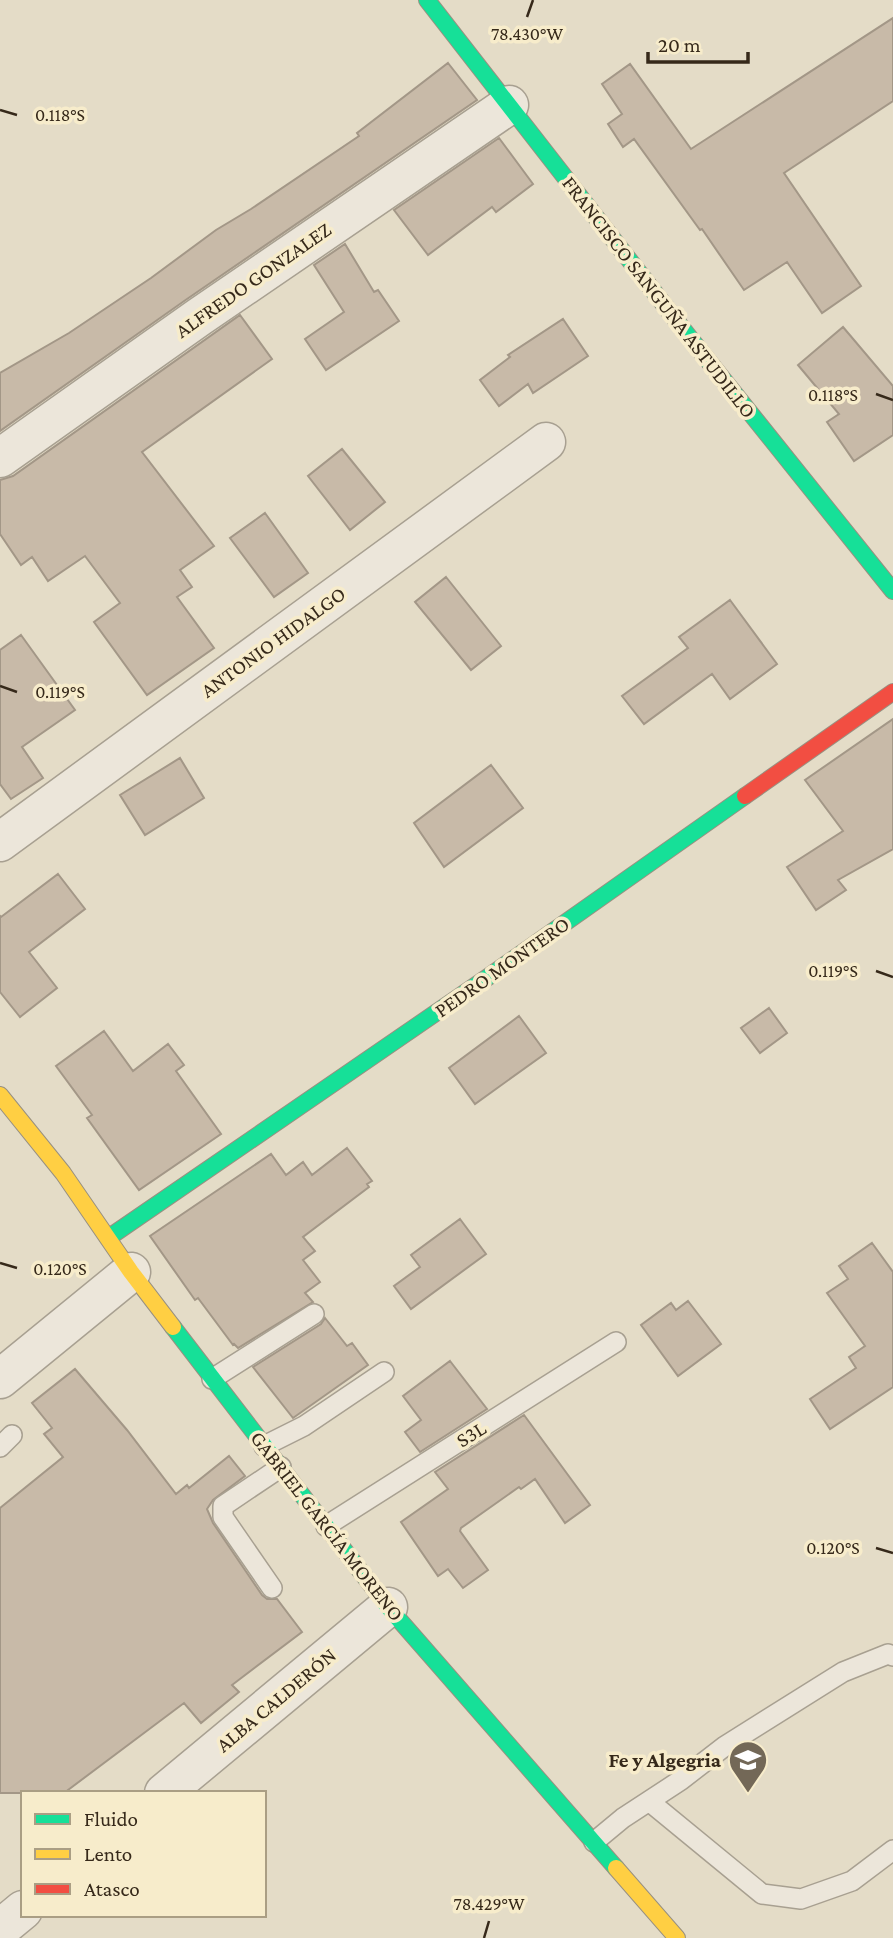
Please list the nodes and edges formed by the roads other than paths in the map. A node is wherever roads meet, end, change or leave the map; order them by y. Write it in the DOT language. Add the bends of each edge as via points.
graph roads {
  1 [pos="427,0"];
  2 [pos="509,105"];
  3 [pos="546,442"];
  4 [pos="0,458"];
  5 [pos="891,587"];
  6 [pos="893,692"];
  7 [pos="0,842"];
  8 [pos="0,1095"];
  9 [pos="108,1238"];
  10 [pos="131,1272"];
  11 [pos="314,1314"];
  12 [pos="616,1342"];
  13 [pos="384,1372"];
  14 [pos="0,1379"];
  15 [pos="212,1379"];
  16 [pos="264,1446"];
  17 [pos="281,1467"];
  18 [pos="326,1526"];
  19 [pos="272,1588"];
  20 [pos="388,1607"];
  21 [pos="893,1656"];
  22 [pos="166,1791"];
  23 [pos="650,1802"];
  24 [pos="594,1842"];
  25 [pos="893,1850"];
  26 [pos="21,1912"];
  27 [pos="0,1929"];
  28 [pos="677,1938"];
  1 -- 2 [label="street, FRANCISCO SANGUÑA ASTUDILLO"];
  2 -- 4 [label="street, ALFREDO GONZALEZ"];
  2 -- 5 [label="street, FRANCISCO SANGUÑA ASTUDILLO"];
  3 -- 7 [label="street, ANTONIO HIDALGO"];
  6 -- 9 [label="street, PEDRO MONTERO"];
  8 -- 9 [label="street, GABRIEL GARCÍA MORENO"];
  9 -- 10 [label="street, GABRIEL GARCÍA MORENO"];
  10 -- 14 [label="street"];
  10 -- 15 [label="street, GABRIEL GARCÍA MORENO"];
  11 -- 15 [label="lane"];
  12 -- 18 [label="lane, S3L"];
  13 -- 16 [label="lane" via="304,1426"];
  15 -- 16 [label="street, GABRIEL GARCÍA MORENO"];
  16 -- 17 [label="street, GABRIEL GARCÍA MORENO"];
  17 -- 18 [label="street, GABRIEL GARCÍA MORENO"];
  17 -- 19 [label="lane" via="223,1506 223,1517"];
  18 -- 20 [label="street, GABRIEL GARCÍA MORENO"];
  20 -- 22 [label="street, ALBA CALDERÓN"];
  20 -- 24 [label="street, GABRIEL GARCÍA MORENO"];
  21 -- 23 [label="lane" via="844,1672 725,1746"];
  23 -- 24 [label="lane"];
  23 -- 25 [label="lane" via="762,1894 801,1899 852,1881"];
  24 -- 28 [label="street, GABRIEL GARCÍA MORENO"];
  26 -- 27 [label="street"];
}
